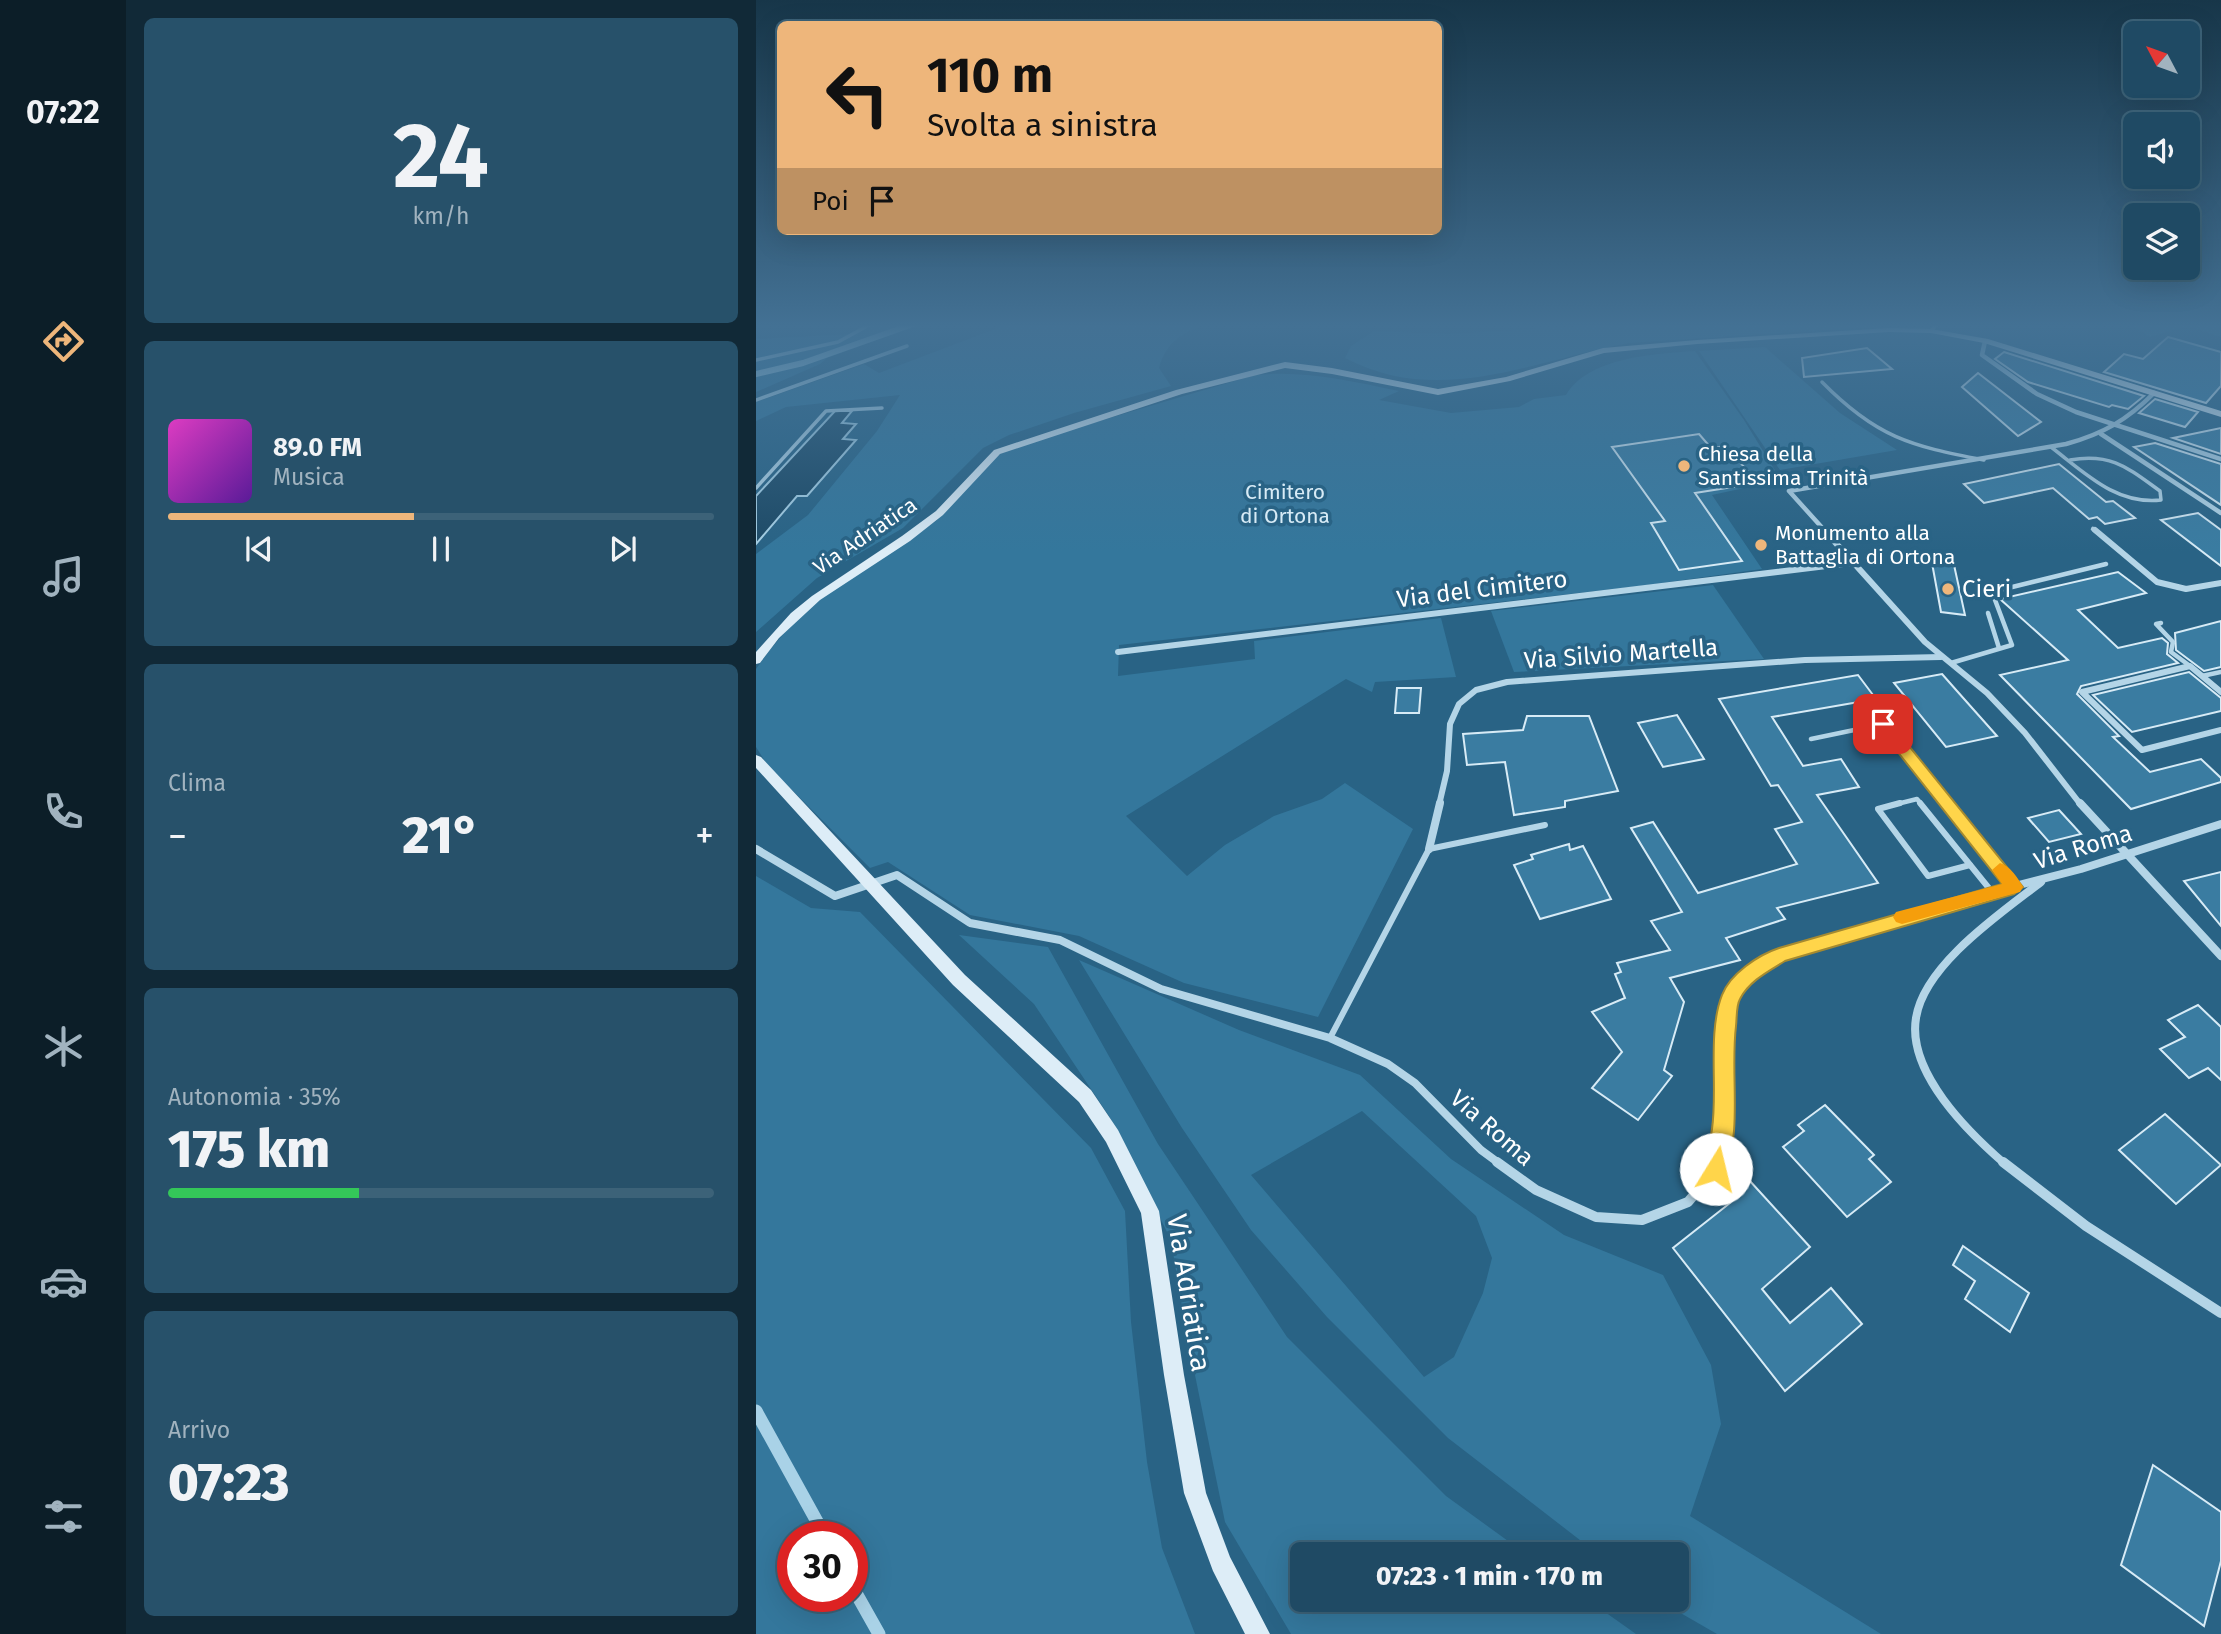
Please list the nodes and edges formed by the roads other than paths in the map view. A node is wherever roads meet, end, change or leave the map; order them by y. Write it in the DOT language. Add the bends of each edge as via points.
graph roads {
  1 [pos="1155,400"];
  2 [pos="1840,400"];
  3 [pos="2051,400"];
  4 [pos="2145,400"];
  5 [pos="2177,400"];
  6 [pos="882,408"];
  7 [pos="2221,414"];
  8 [pos="2117,424"];
  9 [pos="2101,434"];
  10 [pos="2051,447"];
  11 [pos="2221,458"];
  12 [pos="1984,460"];
  13 [pos="2070,460"];
  14 [pos="756,488"];
  15 [pos="2221,513"];
  16 [pos="2093,529"];
  17 [pos="1851,563"];
  18 [pos="2106,564"];
  19 [pos="2221,583"];
  20 [pos="1988,612"];
  21 [pos="2161,623"];
  22 [pos="1999,648"];
  23 [pos="1118,652"];
  24 [pos="1941,657"];
  25 [pos="756,660"];
  26 [pos="1951,663"];
  27 [pos="2190,666"];
  28 [pos="2221,672"];
  29 [pos="2202,676"];
  30 [pos="2221,692"];
  31 [pos="2221,730"];
  32 [pos="1811,738"];
  33 [pos="756,760"];
  34 [pos="2221,824"];
  35 [pos="1545,825"];
  36 [pos="756,849"];
  37 [pos="1429,849"];
  38 [pos="2128,854"];
  39 [pos="1970,865"];
  40 [pos="2045,879"];
  41 [pos="870,882"];
  42 [pos="2014,887"];
  43 [pos="1992,892"];
  44 [pos="2221,956"];
  45 [pos="1331,1038"];
  46 [pos="2221,1313"];
  47 [pos="1258,1634"];
  1 -- 25 [label="main road, Via Adriatica" via="997,452 932,519 798,610"];
  2 -- 12 [label="lane" via="1870,427 1898,440"];
  3 -- 8 [label="street"];
  4 -- 8 [label="street"];
  5 -- 7 [label="main road, Via Adriatica"];
  6 -- 14 [label="lane" via="826,411"];
  8 -- 9 [label="street"];
  8 -- 11 [label="street"];
  9 -- 10 [label="street"];
  9 -- 15 [label="street"];
  10 -- 12 [label="street"];
  10 -- 13 [label="lane"];
  12 -- 17 [label="street" via="1789,491"];
  13 -- 13 [label="lane" via="2124,500 2161,500 2160,491 2110,457"];
  16 -- 19 [label="street" via="2157,582 2186,589"];
  17 -- 23 [label="street, Via del Cimitero"];
  17 -- 24 [label="street"];
  18 -- 22 [label="lane" via="1992,592 2012,645"];
  20 -- 22 [label="lane"];
  21 -- 27 [label="lane" via="2156,624 2157,629 2173,642 2171,652"];
  22 -- 26 [label="lane"];
  24 -- 26 [label="street"];
  24 -- 37 [label="street, Via Silvio Martella" via="1796,661 1507,682 1476,690 1459,704 1450,723 1447,771"];
  26 -- 38 [label="street" via="2025,733 2086,811"];
  27 -- 29 [label="street"];
  27 -- 31 [label="street" via="2082,692 2142,750"];
  28 -- 29 [label="lane"];
  29 -- 30 [label="street"];
  32 -- 42 [label="lane" via="1883,724"];
  33 -- 41 [label="main road, Via Adriatica"];
  34 -- 38 [label="street, Via Roma"];
  35 -- 37 [label="lane"];
  36 -- 41 [label="street, Via Roma" via="835,897"];
  37 -- 45 [label="lane"];
  38 -- 40 [label="street, Via Roma"];
  38 -- 44 [label="street"];
  39 -- 39 [label="lane" via="1917,799 1878,809 1928,876"];
  39 -- 43 [label="lane"];
  40 -- 42 [label="street, Via Roma"];
  40 -- 46 [label="street" via="1995,916 1947,964 1914,1019 1917,1059 1940,1099 1969,1133 2048,1199"];
  41 -- 45 [label="street, Via Roma" via="897,875 970,923 1060,940 1161,989"];
  41 -- 47 [label="main road, Via Adriatica" via="959,980 1085,1097 1112,1136 1150,1210 1195,1493 1221,1563"];
  42 -- 43 [label="street, Via Roma"];
  43 -- 45 [label="street, Via Roma" via="1779,955 1752,972 1730,997 1716,1169 1688,1202 1642,1220 1596,1217 1536,1190 1481,1150 1415,1083 1388,1064"];
}
